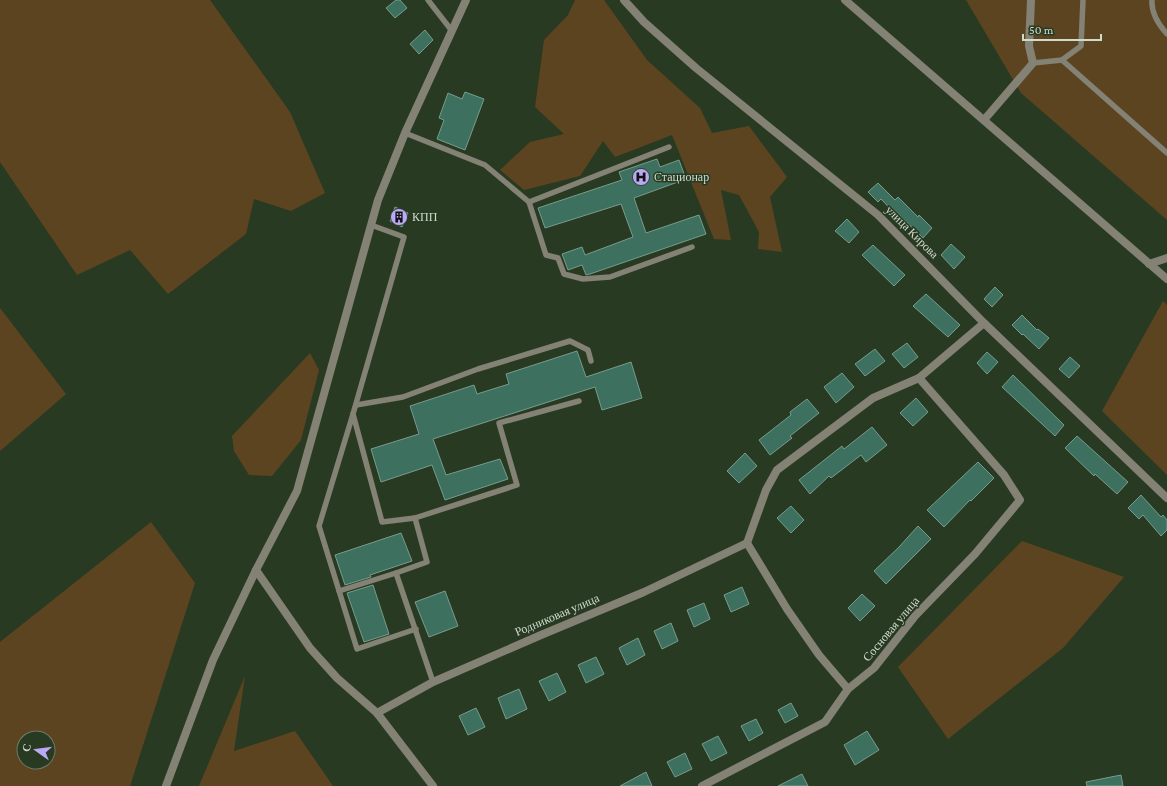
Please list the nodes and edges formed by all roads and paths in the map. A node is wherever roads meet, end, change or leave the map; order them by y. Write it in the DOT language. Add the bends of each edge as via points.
graph roads {
  1 [pos="428,0"];
  2 [pos="466,0"];
  3 [pos="624,0"];
  4 [pos="845,0"];
  5 [pos="1031,0"];
  6 [pos="1083,0"];
  7 [pos="1152,0"];
  8 [pos="452,31"];
  9 [pos="1167,34"];
  10 [pos="1062,60"];
  11 [pos="1033,62"];
  12 [pos="984,120"];
  13 [pos="405,133"];
  14 [pos="669,147"];
  15 [pos="1167,153"];
  16 [pos="529,202"];
  17 [pos="371,225"];
  18 [pos="692,247"];
  19 [pos="1167,258"];
  20 [pos="1149,264"];
  21 [pos="1167,279"];
  22 [pos="984,323"];
  23 [pos="591,361"];
  24 [pos="919,378"];
  25 [pos="579,401"];
  26 [pos="356,405"];
  27 [pos="353,414"];
  28 [pos="1167,498"];
  29 [pos="415,518"];
  30 [pos="748,543"];
  31 [pos="256,570"];
  32 [pos="396,573"];
  33 [pos="340,591"];
  34 [pos="416,629"];
  35 [pos="433,682"];
  36 [pos="848,689"];
  37 [pos="377,712"];
  38 [pos="166,786"];
  39 [pos="433,786"];
  40 [pos="702,786"];
  1 -- 8 [label="lane"];
  2 -- 8 [label="street"];
  3 -- 22 [label="street, улица Кирова" via="644,22 696,68 878,215"];
  4 -- 12 [label="street"];
  5 -- 11 [label="street" via="1029,46"];
  6 -- 10 [label="lane" via="1081,46"];
  7 -- 9 [label="lane" via="1152,9"];
  8 -- 13 [label="street"];
  10 -- 11 [label="lane"];
  10 -- 15 [label="lane"];
  11 -- 12 [label="street"];
  12 -- 20 [label="street"];
  13 -- 16 [label="lane" via="485,165"];
  13 -- 17 [label="street" via="378,200"];
  14 -- 16 [label="lane"];
  16 -- 18 [label="lane" via="546,255 558,258 564,274 583,279 610,277"];
  17 -- 26 [label="lane" via="404,237"];
  17 -- 31 [label="street" via="297,491"];
  19 -- 20 [label="street"];
  20 -- 21 [label="street"];
  22 -- 24 [label="street"];
  22 -- 28 [label="street, улица Кирова"];
  23 -- 26 [label="lane" via="588,350 570,341 478,369 403,397"];
  24 -- 30 [label="street" via="872,398 777,470 766,490"];
  24 -- 36 [label="street, Сосновая улица" via="1004,475 1020,500 975,554 915,616 874,668"];
  25 -- 29 [label="lane" via="499,424 517,485"];
  26 -- 27 [label="lane"];
  27 -- 29 [label="lane" via="382,522"];
  27 -- 33 [label="lane" via="319,526"];
  29 -- 32 [label="lane" via="427,562"];
  30 -- 35 [label="street, Родниковая улица" via="644,592 540,634"];
  30 -- 36 [label="street" via="818,655"];
  31 -- 37 [label="street" via="310,648 337,678"];
  31 -- 38 [label="street" via="213,660"];
  32 -- 33 [label="lane"];
  32 -- 34 [label="lane"];
  33 -- 34 [label="lane" via="357,649"];
  34 -- 35 [label="lane"];
  35 -- 37 [label="street, Родниковая улица"];
  36 -- 40 [label="street, Сосновая улица" via="825,722"];
  37 -- 39 [label="street"];
}
